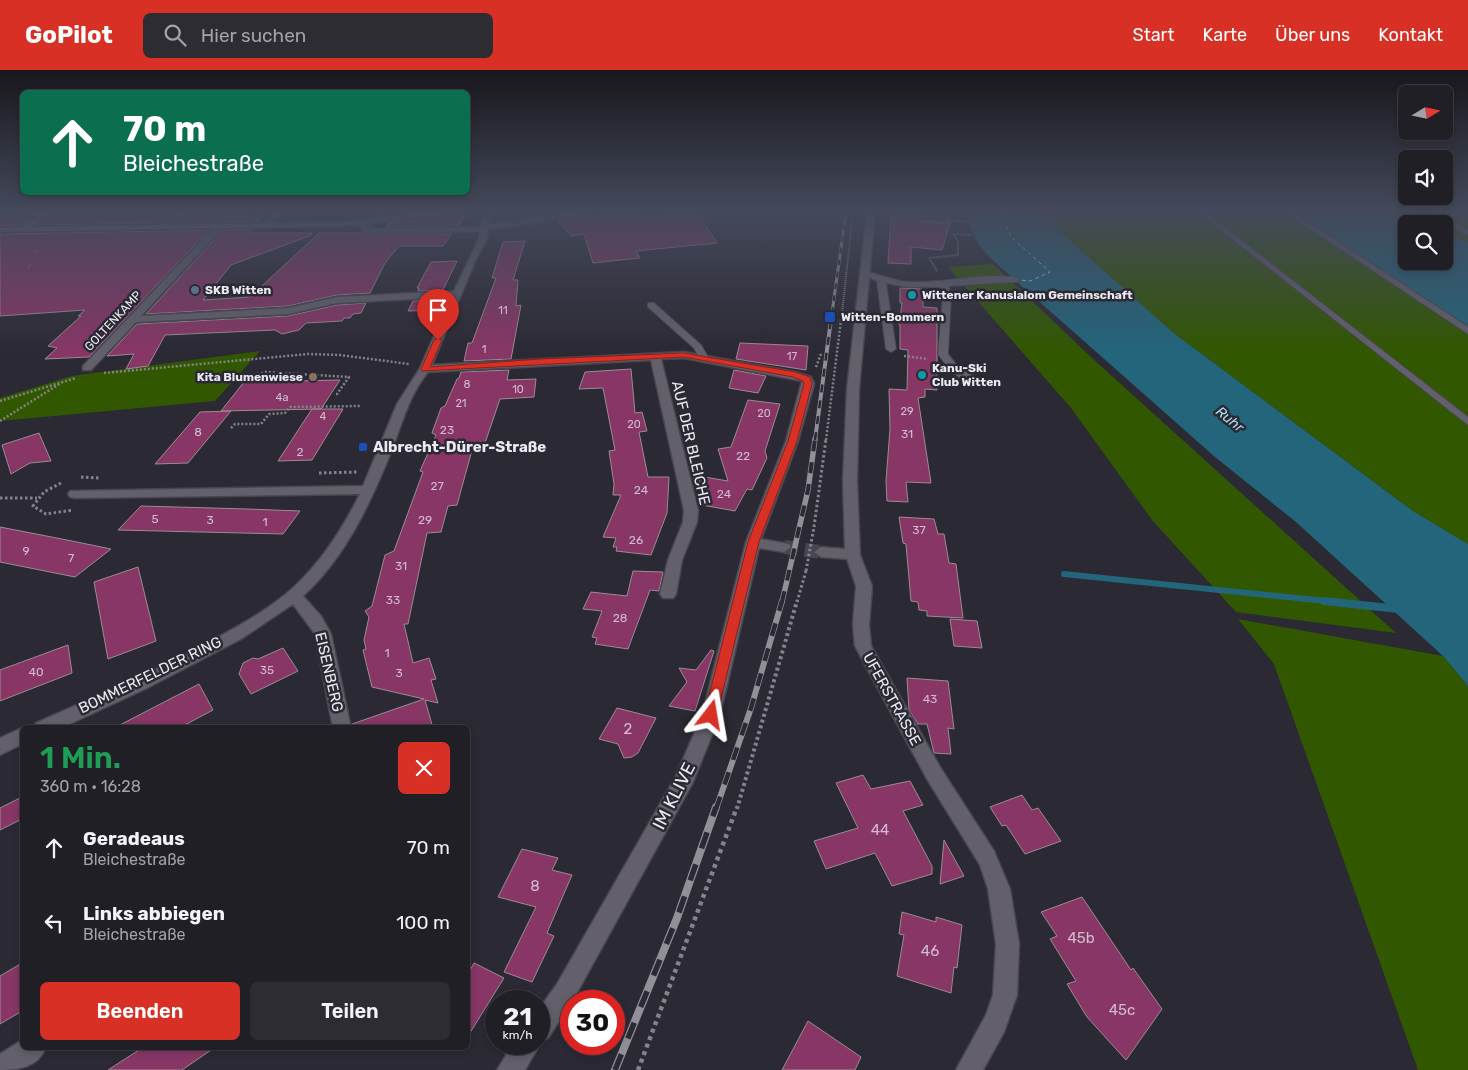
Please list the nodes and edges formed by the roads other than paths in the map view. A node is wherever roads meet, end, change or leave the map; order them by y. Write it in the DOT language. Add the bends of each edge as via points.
graph roads {
  1 [pos="188,259"];
  2 [pos="474,259"];
  3 [pos="867,259"];
  4 [pos="1260,259"];
  5 [pos="1359,259"];
  6 [pos="866,273"];
  7 [pos="881,280"];
  8 [pos="1015,280"];
  9 [pos="945,284"];
  10 [pos="458,294"];
  11 [pos="651,305"];
  12 [pos="132,319"];
  13 [pos="1468,331"];
  14 [pos="891,350"];
  15 [pos="655,355"];
  16 [pos="703,357"];
  17 [pos="87,368"];
  18 [pos="425,369"];
  19 [pos="978,382"];
  20 [pos="1468,422"];
  21 [pos="368,490"];
  22 [pos="75,494"];
  23 [pos="753,542"];
  24 [pos="784,547"];
  25 [pos="821,552"];
  26 [pos="853,555"];
  27 [pos="668,594"];
  28 [pos="294,595"];
  29 [pos="48,725"];
  30 [pos="341,725"];
  31 [pos="20,737"];
  32 [pos="0,746"];
  33 [pos="550,1013"];
  34 [pos="30,1050"];
  35 [pos="520,1055"];
  36 [pos="0,1068"];
  37 [pos="510,1070"];
  38 [pos="969,1070"];
  1 -- 12 [label="street, GOLTENKAMP"];
  2 -- 10 [label="street, BOMMERFELDER RING"];
  3 -- 6 [label="street, UFERSTRASSE"];
  4 -- 20 [label="lane"];
  5 -- 13 [label="lane"];
  6 -- 7 [label="lane"];
  6 -- 26 [label="street, UFERSTRASSE" via="853,388 850,480"];
  7 -- 9 [label="lane"];
  7 -- 14 [label="lane"];
  8 -- 9 [label="lane"];
  9 -- 19 [label="lane" via="943,354 955,370"];
  10 -- 12 [label="street" via="338,300 288,311"];
  10 -- 18 [label="street, BOMMERFELDER RING"];
  11 -- 16 [label="lane" via="698,347"];
  12 -- 17 [label="street, GOLTENKAMP"];
  15 -- 16 [label="street"];
  15 -- 18 [label="street"];
  15 -- 27 [label="street, AUF DER BLEICHE" via="690,510 690,522 675,560"];
  16 -- 23 [label="street, IM KLIVE" via="807,379 792,441"];
  18 -- 21 [label="street, BOMMERFELDER RING" via="412,384"];
  21 -- 22 [label="street"];
  21 -- 28 [label="street, BOMMERFELDER RING" via="341,540"];
  23 -- 24 [label="street"];
  23 -- 33 [label="street, IM KLIVE" via="711,715 684,782"];
  25 -- 26 [label="street"];
  26 -- 38 [label="street, UFERSTRASSE" via="864,586 863,646 944,791 988,860 997,885 1009,958 1005,996 982,1049"];
  28 -- 29 [label="street, BOMMERFELDER RING" via="193,657"];
  28 -- 30 [label="street, EISENBERG" via="323,634"];
  31 -- 32 [label="street"];
  34 -- 36 [label="street"];
  35 -- 37 [label="street"];
}
